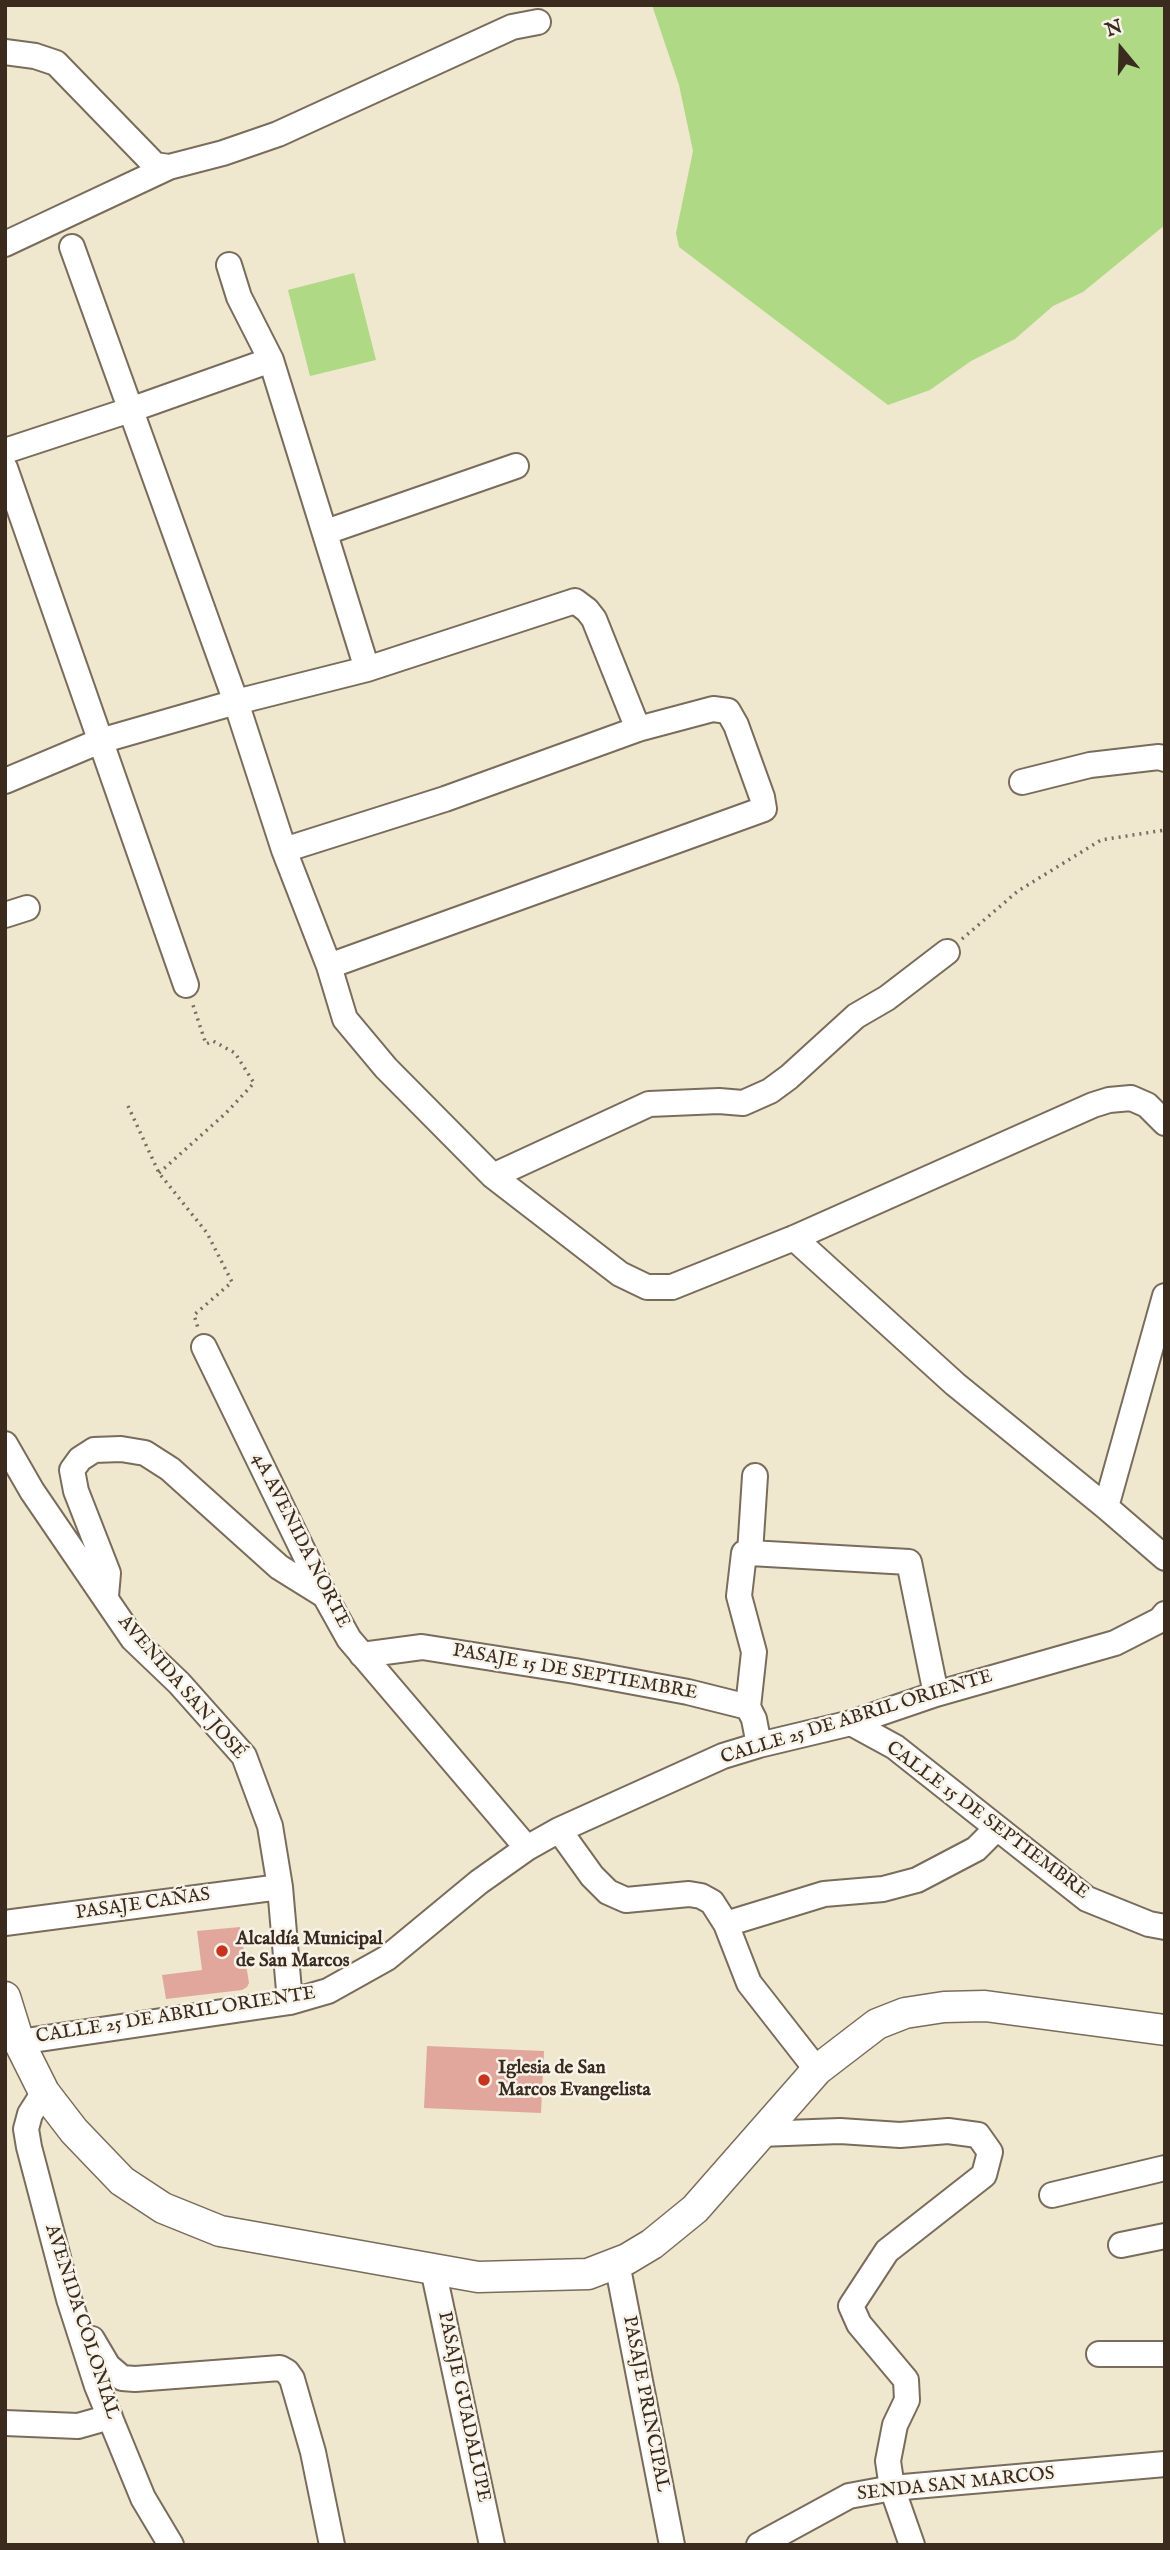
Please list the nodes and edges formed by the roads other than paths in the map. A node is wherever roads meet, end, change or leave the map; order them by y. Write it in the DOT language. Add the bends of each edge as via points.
graph roads {
  1 [pos="538,22"];
  2 [pos="5,52"];
  3 [pos="169,167"];
  4 [pos="5,244"];
  5 [pos="72,247"];
  6 [pos="229,265"];
  7 [pos="271,360"];
  8 [pos="130,410"];
  9 [pos="5,451"];
  10 [pos="516,466"];
  11 [pos="5,468"];
  12 [pos="326,532"];
  13 [pos="367,669"];
  14 [pos="236,702"];
  15 [pos="638,729"];
  16 [pos="100,741"];
  17 [pos="1165,759"];
  18 [pos="5,781"];
  19 [pos="1022,782"];
  20 [pos="284,850"];
  21 [pos="947,952"];
  22 [pos="330,966"];
  23 [pos="186,985"];
  24 [pos="1165,1123"];
  25 [pos="494,1176"];
  26 [pos="794,1238"];
  27 [pos="1165,1296"];
  28 [pos="204,1347"];
  29 [pos="5,1444"];
  30 [pos="755,1476"];
  31 [pos="1107,1507"];
  32 [pos="750,1553"];
  33 [pos="1165,1558"];
  34 [pos="325,1596"];
  35 [pos="106,1597"];
  36 [pos="1165,1614"];
  37 [pos="362,1655"];
  38 [pos="936,1694"];
  39 [pos="748,1707"];
  40 [pos="851,1723"];
  41 [pos="760,1745"];
  42 [pos="997,1828"];
  43 [pos="559,1830"];
  44 [pos="527,1848"];
  45 [pos="280,1887"];
  46 [pos="5,1923"];
  47 [pos="726,1924"];
  48 [pos="1165,1927"];
  49 [pos="5,1997"];
  50 [pos="290,2002"];
  51 [pos="1165,2030"];
  52 [pos="19,2042"];
  53 [pos="817,2070"];
  54 [pos="44,2092"];
  55 [pos="760,2134"];
  56 [pos="1165,2168"];
  57 [pos="1052,2195"];
  58 [pos="1165,2236"];
  59 [pos="1121,2245"];
  60 [pos="617,2263"];
  61 [pos="433,2269"];
  62 [pos="69,2299"];
  63 [pos="1099,2354"];
  64 [pos="1165,2354"];
  65 [pos="110,2417"];
  66 [pos="5,2423"];
  67 [pos="1165,2464"];
  68 [pos="892,2488"];
  69 [pos="171,2545"];
  70 [pos="332,2545"];
  71 [pos="492,2545"];
  72 [pos="672,2545"];
  73 [pos="759,2545"];
  74 [pos="912,2545"];
  1 -- 3 [label="street" via="512,27 278,134"];
  2 -- 3 [label="street" via="56,63 155,165"];
  3 -- 4 [label="street"];
  5 -- 8 [label="street"];
  6 -- 7 [label="street" via="239,297"];
  7 -- 8 [label="street"];
  7 -- 12 [label="street"];
  8 -- 9 [label="street"];
  8 -- 14 [label="street"];
  10 -- 12 [label="street"];
  11 -- 16 [label="street"];
  12 -- 13 [label="street"];
  13 -- 14 [label="street"];
  13 -- 15 [label="street" via="575,601 594,619"];
  14 -- 16 [label="street"];
  14 -- 20 [label="street"];
  15 -- 20 [label="street" via="445,799"];
  15 -- 22 [label="street" via="713,709 728,711 764,809"];
  16 -- 18 [label="street"];
  16 -- 23 [label="street"];
  17 -- 19 [label="street" via="1090,765"];
  20 -- 22 [label="street"];
  21 -- 25 [label="street" via="856,1016 770,1090 743,1103 649,1104"];
  22 -- 25 [label="street" via="345,1018 386,1068"];
  24 -- 26 [label="street" via="1147,1105 1131,1098 1109,1100"];
  25 -- 26 [label="street" via="620,1274 647,1287 673,1287"];
  26 -- 31 [label="street" via="955,1384"];
  27 -- 31 [label="street"];
  28 -- 34 [label="street, 4A AVENIDA NORTE"];
  29 -- 35 [label="street, AVENIDA SAN JOSÉ"];
  30 -- 32 [label="street"];
  31 -- 33 [label="street"];
  32 -- 38 [label="street" via="909,1562"];
  32 -- 39 [label="street" via="744,1553 739,1596 754,1652"];
  34 -- 35 [label="street" via="279,1567 170,1469 145,1453 121,1449 94,1450 72,1470 107,1573"];
  34 -- 37 [label="street, 4A AVENIDA NORTE"];
  35 -- 45 [label="street, AVENIDA SAN JOSÉ" via="133,1639 244,1756 270,1826"];
  36 -- 38 [label="street, CALLE 25 DE ABRIL ORIENTE" via="1115,1643"];
  37 -- 39 [label="street, PASAJE 15 DE SEPTIEMBRE" via="422,1647 468,1653"];
  37 -- 44 [label="street, 4A AVENIDA NORTE"];
  38 -- 40 [label="street, CALLE 25 DE ABRIL ORIENTE"];
  39 -- 41 [label="street"];
  40 -- 41 [label="street, CALLE 25 DE ABRIL ORIENTE"];
  40 -- 42 [label="street, CALLE 15 DE SEPTIEMBRE" via="895,1747"];
  41 -- 43 [label="street, CALLE 25 DE ABRIL ORIENTE" via="723,1756"];
  42 -- 47 [label="street" via="976,1849 917,1880 883,1889 824,1894"];
  42 -- 48 [label="street, CALLE 15 DE SEPTIEMBRE" via="1087,1899"];
  43 -- 44 [label="street, CALLE 25 DE ABRIL ORIENTE"];
  43 -- 47 [label="street" via="608,1892 626,1900 701,1896 712,1902"];
  44 -- 50 [label="street, CALLE 25 DE ABRIL ORIENTE" via="387,1958 328,1991"];
  45 -- 46 [label="street, PASAJE CAÑAS"];
  45 -- 50 [label="street, AVENIDA SAN JOSÉ"];
  47 -- 53 [label="street" via="749,1983"];
  49 -- 52 [label="main road"];
  50 -- 52 [label="street, CALLE 25 DE ABRIL ORIENTE"];
  51 -- 53 [label="main road" via="985,2006 925,2009 877,2024"];
  52 -- 54 [label="main road"];
  53 -- 55 [label="main road"];
  54 -- 61 [label="main road" via="122,2181 163,2208 220,2231"];
  54 -- 62 [label="street, AVENIDA COLONIAL" via="26,2129"];
  55 -- 60 [label="main road" via="695,2209 652,2244"];
  55 -- 68 [label="street" via="948,2131 978,2135 990,2152 984,2175 887,2251 851,2306 859,2324 906,2380 907,2400 895,2425 888,2461"];
  56 -- 57 [label="street"];
  58 -- 59 [label="street"];
  60 -- 61 [label="main road" via="588,2274 519,2277 478,2277"];
  60 -- 72 [label="street, PASAJE PRINCIPAL"];
  61 -- 71 [label="street, PASAJE GUADALUPE"];
  62 -- 65 [label="street, AVENIDA COLONIAL"];
  62 -- 70 [label="street" via="108,2366 122,2378 280,2368 287,2372 313,2452"];
  63 -- 64 [label="street"];
  65 -- 66 [label="street" via="78,2426"];
  65 -- 69 [label="street, AVENIDA COLONIAL" via="143,2498"];
  67 -- 68 [label="street, SENDA SAN MARCOS"];
  68 -- 73 [label="street, SENDA SAN MARCOS" via="849,2496"];
  68 -- 74 [label="street"];
}
